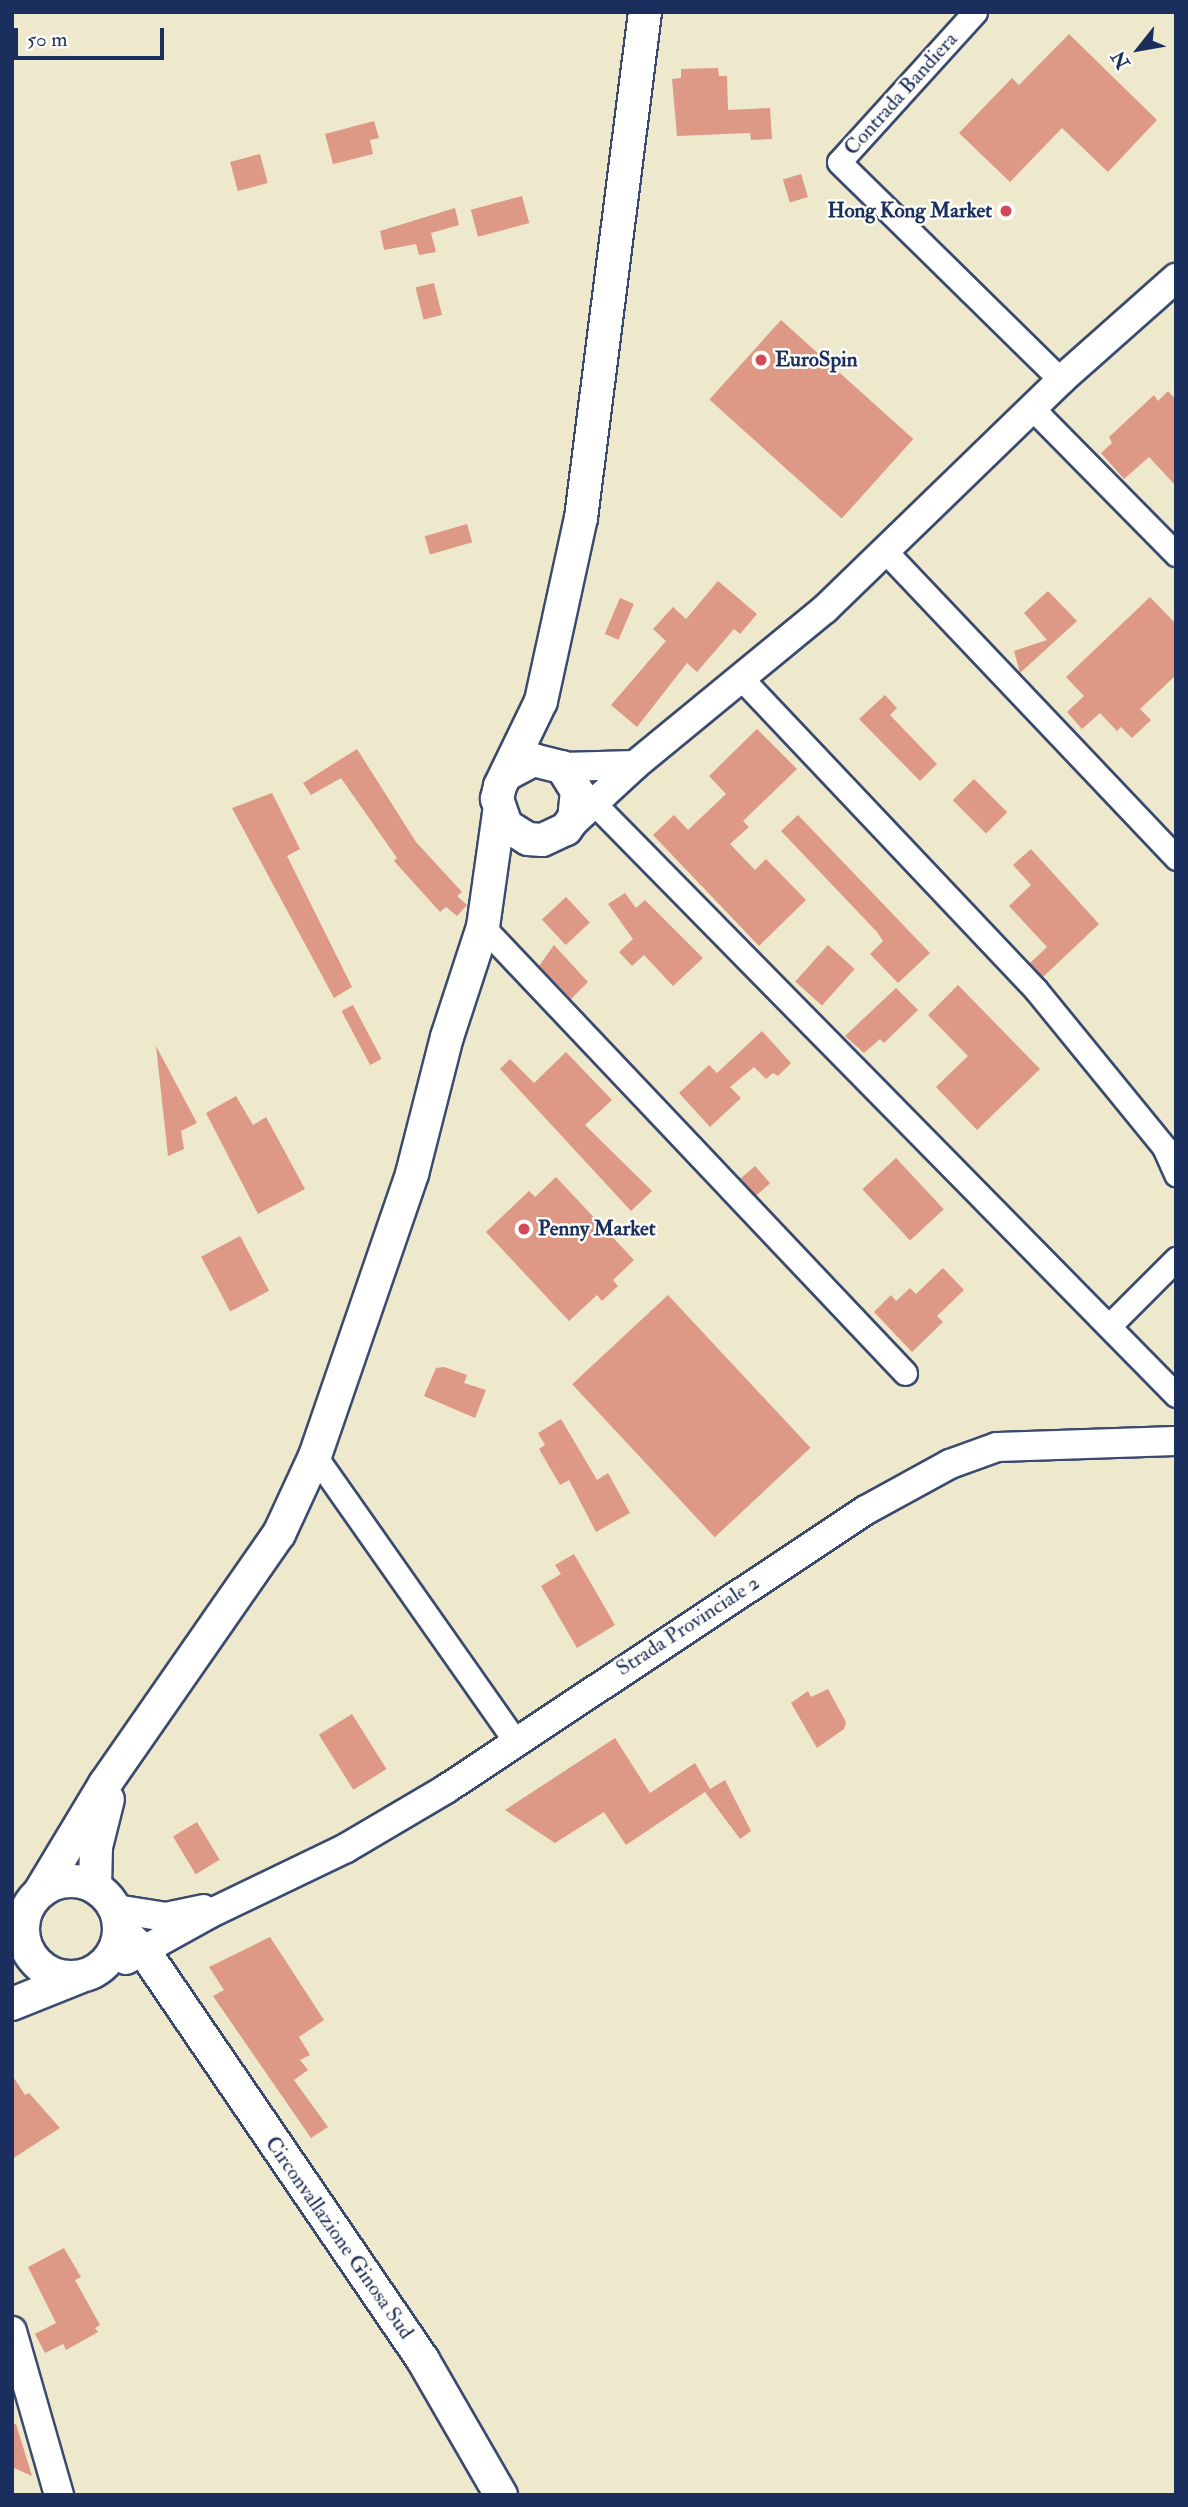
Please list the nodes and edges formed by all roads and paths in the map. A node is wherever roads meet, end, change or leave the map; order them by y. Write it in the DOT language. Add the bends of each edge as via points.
graph roads {
  1 [pos="645,12"];
  2 [pos="975,12"];
  3 [pos="1176,278"];
  4 [pos="1061,380"];
  5 [pos="1032,408"];
  6 [pos="886,552"];
  7 [pos="1176,554"];
  8 [pos="741,678"];
  9 [pos="541,701"];
  10 [pos="635,765"];
  11 [pos="561,770"];
  12 [pos="507,774"];
  13 [pos="597,804"];
  14 [pos="499,813"];
  15 [pos="554,834"];
  16 [pos="1176,858"];
  17 [pos="491,884"];
  18 [pos="482,927"];
  19 [pos="1176,1174"];
  20 [pos="1176,1259"];
  21 [pos="1109,1326"];
  22 [pos="905,1373"];
  23 [pos="1176,1395"];
  24 [pos="1176,1441"];
  25 [pos="315,1456"];
  26 [pos="515,1741"];
  27 [pos="122,1759"];
  28 [pos="41,1890"];
  29 [pos="229,1904"];
  30 [pos="18,1926"];
  31 [pos="112,1940"];
  32 [pos="12,2004"];
  33 [pos="12,2331"];
  34 [pos="59,2495"];
  35 [pos="501,2495"];
  1 -- 9 [label="main road" via="581,518"];
  2 -- 4 [label="street, Contrada Bandiera" via="839,162"];
  3 -- 4 [label="street"];
  4 -- 5 [label="street"];
  5 -- 6 [label="street"];
  5 -- 7 [label="street"];
  6 -- 8 [label="street"];
  6 -- 16 [label="street"];
  8 -- 10 [label="street"];
  8 -- 19 [label="street" via="1036,990 1164,1147"];
  9 -- 11 [label="main road"];
  9 -- 12 [label="main road"];
  10 -- 11 [label="street"];
  10 -- 13 [label="street"];
  11 -- 12 [label="main road" via="525,761"];
  11 -- 13 [label="street"];
  11 -- 15 [label="main road" via="578,805"];
  12 -- 14 [label="main road" via="500,786"];
  13 -- 15 [label="street"];
  13 -- 21 [label="street"];
  14 -- 15 [label="main road" via="516,834"];
  14 -- 17 [label="main road"];
  15 -- 17 [label="main road"];
  17 -- 18 [label="main road"];
  18 -- 22 [label="street"];
  18 -- 25 [label="main road" via="447,1037 412,1174"];
  20 -- 21 [label="street"];
  21 -- 23 [label="street"];
  24 -- 26 [label="street, Strada Provinciale 2" via="997,1447 950,1464 866,1510"];
  25 -- 26 [label="street"];
  25 -- 27 [label="main road" via="279,1534"];
  26 -- 29 [label="street, Strada Provinciale 2" via="346,1848"];
  27 -- 28 [label="main road"];
  27 -- 31 [label="main road" via="101,1818"];
  28 -- 30 [label="main road"];
  28 -- 31 [label="main road" via="68,1880"];
  29 -- 31 [label="street"];
  29 -- 31 [label="street" via="166,1917"];
  30 -- 31 [label="main road" via="37,1963 57,1975"];
  31 -- 32 [label="main road"];
  31 -- 35 [label="main road, Circonvallazione Ginosa Sud" via="166,1986 423,2360"];
  33 -- 34 [label="street"];
}
